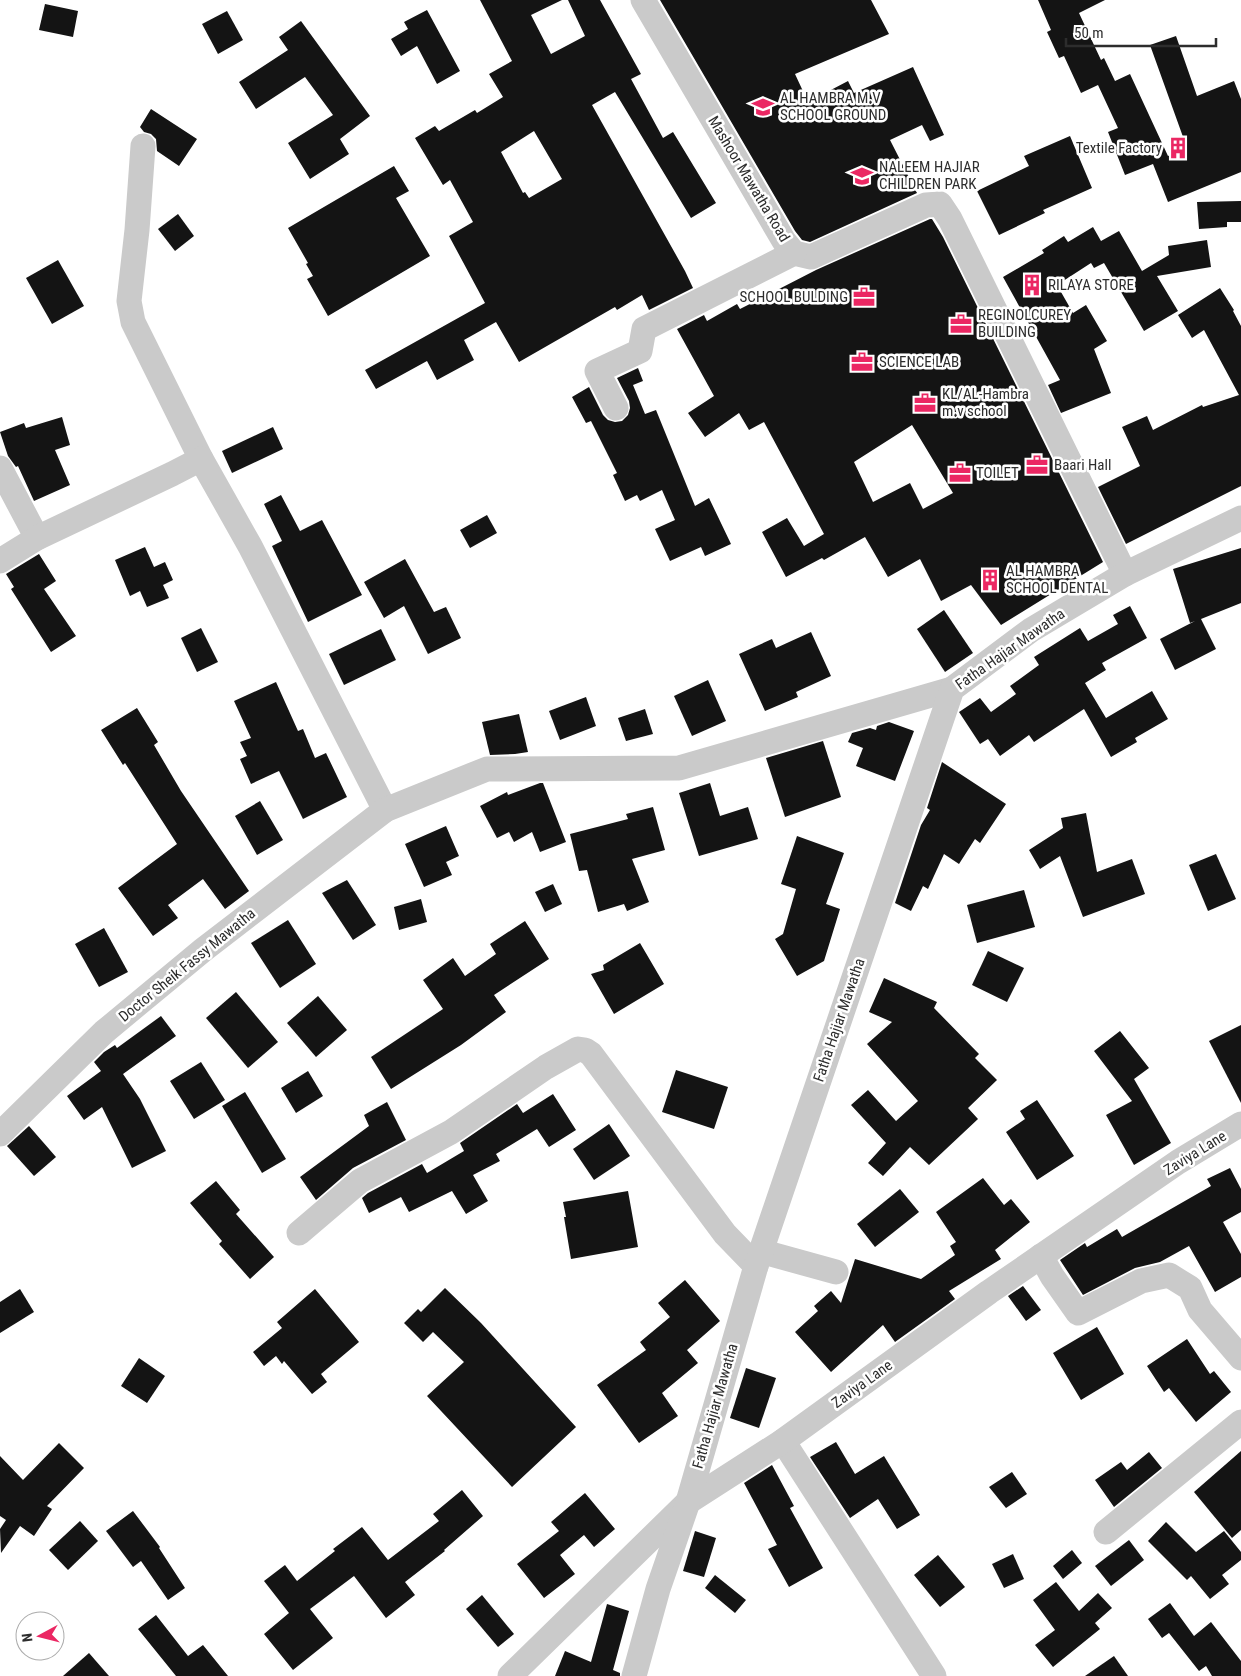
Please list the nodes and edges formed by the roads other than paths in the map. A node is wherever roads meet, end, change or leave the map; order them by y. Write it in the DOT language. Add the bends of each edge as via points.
graph roads {
  1 [pos="644,0"];
  2 [pos="143,146"];
  3 [pos="794,252"];
  4 [pos="616,408"];
  5 [pos="201,459"];
  6 [pos="0,468"];
  7 [pos="1241,518"];
  8 [pos="37,538"];
  9 [pos="0,560"];
  10 [pos="1124,574"];
  11 [pos="952,689"];
  12 [pos="385,810"];
  13 [pos="1241,1124"];
  14 [pos="0,1134"];
  15 [pos="299,1233"];
  16 [pos="1041,1256"];
  17 [pos="758,1258"];
  18 [pos="836,1272"];
  19 [pos="1241,1358"];
  20 [pos="1241,1422"];
  21 [pos="783,1441"];
  22 [pos="688,1502"];
  23 [pos="1106,1532"];
  24 [pos="510,1676"];
  25 [pos="634,1676"];
  26 [pos="934,1676"];
  1 -- 3 [label="street, Mashoor Mawatha Road" via="784,241"];
  2 -- 5 [label="street" via="129,302 133,322"];
  3 -- 4 [label="street" via="644,329 640,351 597,371"];
  3 -- 10 [label="street, Mashoor Mawatha Road" via="811,257 926,205 940,204"];
  5 -- 8 [label="street"];
  5 -- 12 [label="street" via="250,546"];
  6 -- 8 [label="street"];
  7 -- 10 [label="street, Fatha Hajiar Mawatha"];
  8 -- 9 [label="street"];
  10 -- 11 [label="street, Fatha Hajiar Mawatha" via="1031,630"];
  11 -- 12 [label="street, Doctor Sheik Fassy Mawatha" via="680,768 487,769"];
  11 -- 17 [label="street, Fatha Hajiar Mawatha"];
  12 -- 14 [label="street, Doctor Sheik Fassy Mawatha" via="203,950 104,1032"];
  13 -- 16 [label="street, Zaviya Lane" via="1178,1162"];
  15 -- 17 [label="street" via="360,1181 451,1132 578,1049 591,1054 725,1234"];
  16 -- 19 [label="street" via="1078,1313 1141,1281 1168,1275 1190,1288 1200,1310"];
  16 -- 21 [label="street, Zaviya Lane"];
  17 -- 18 [label="street"];
  17 -- 22 [label="street, Fatha Hajiar Mawatha"];
  20 -- 23 [label="street"];
  21 -- 22 [label="street, Zaviya Lane"];
  21 -- 26 [label="street"];
  22 -- 24 [label="street, Zaviya Lane"];
  22 -- 25 [label="street, Fatha Hajiar Mawatha" via="658,1589"];
}
